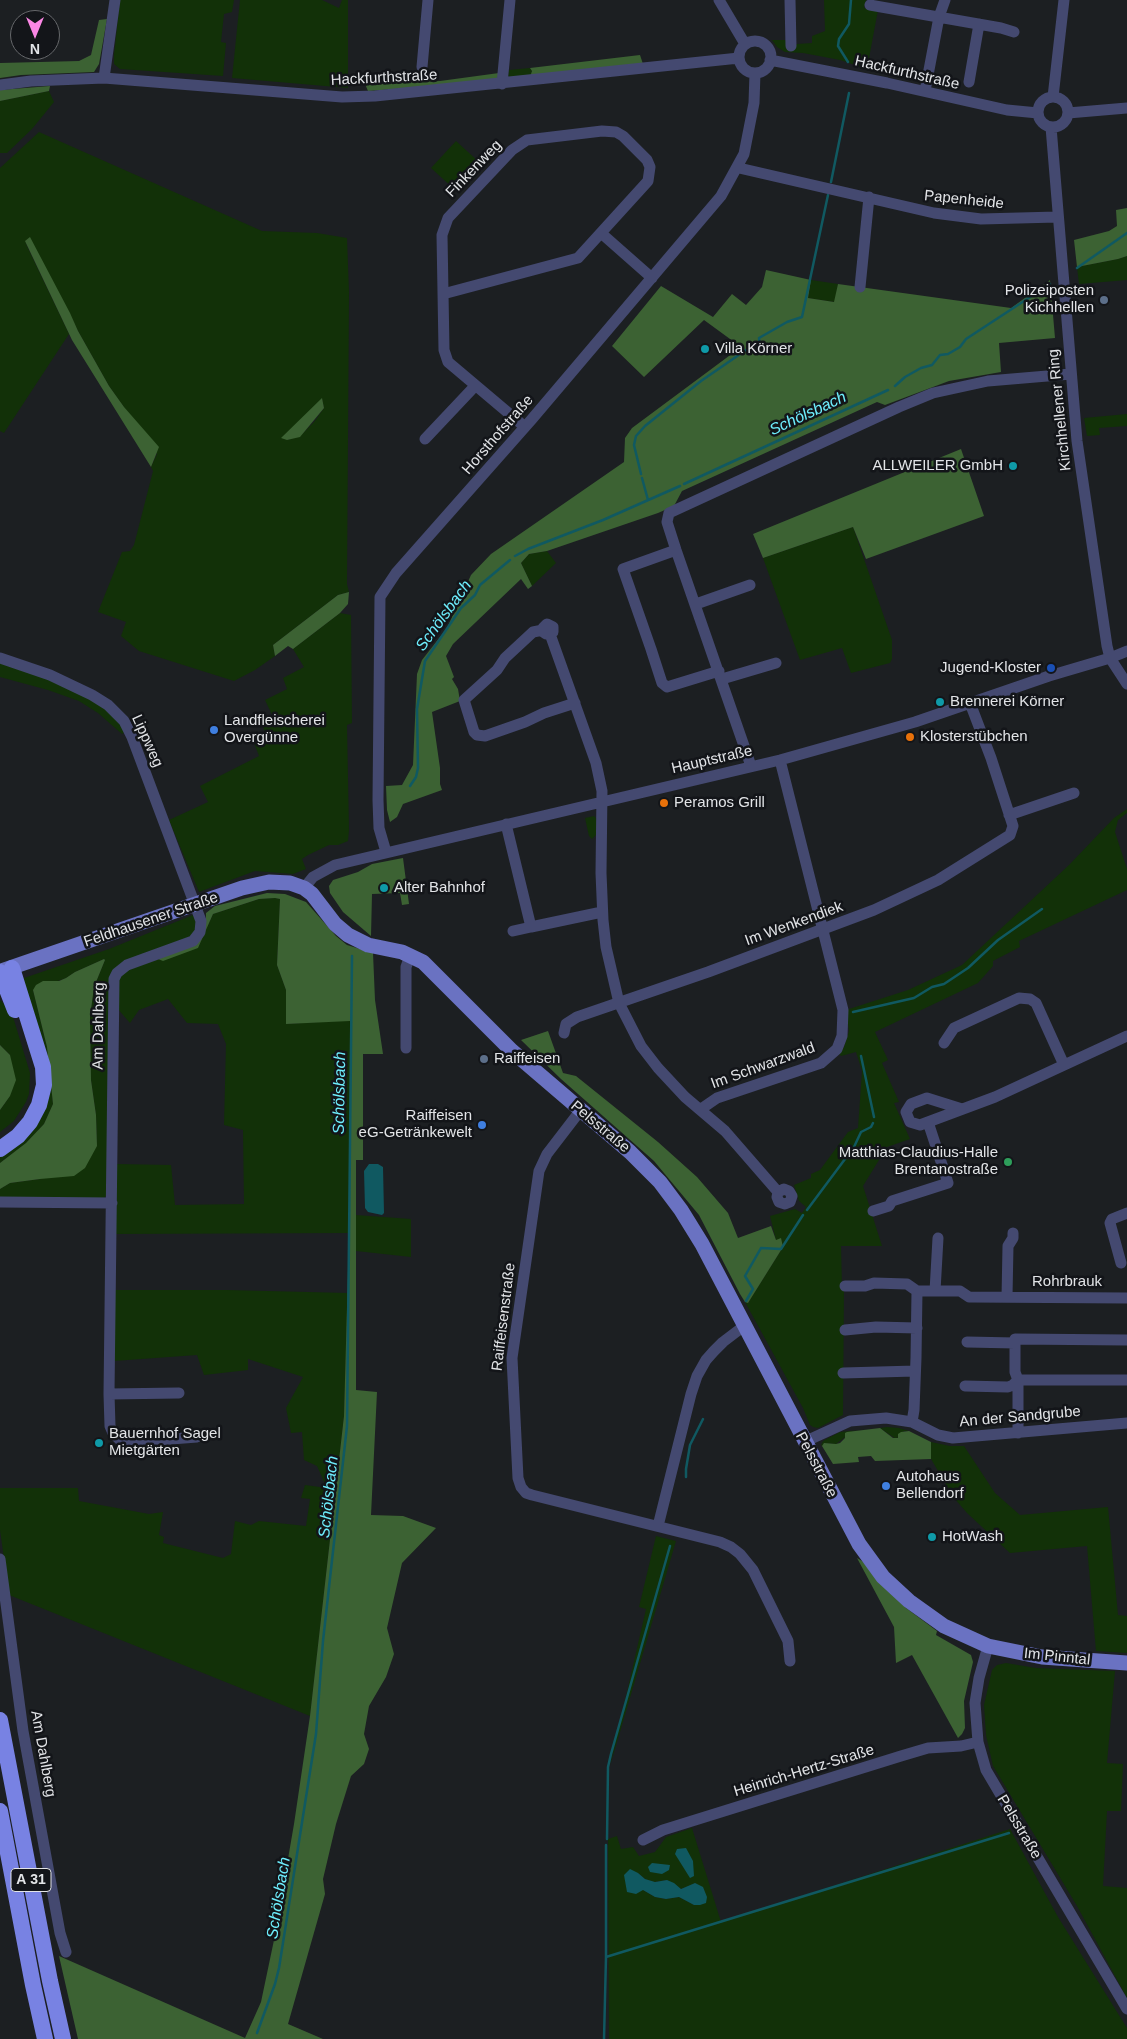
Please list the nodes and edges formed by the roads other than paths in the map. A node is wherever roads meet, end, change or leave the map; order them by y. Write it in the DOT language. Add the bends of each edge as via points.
graph roads {
  1 [pos="115,0"];
  2 [pos="428,0"];
  3 [pos="510,0"];
  4 [pos="718,0"];
  5 [pos="790,0"];
  6 [pos="945,0"];
  7 [pos="1064,0"];
  8 [pos="870,4"];
  9 [pos="939,17"];
  10 [pos="979,24"];
  11 [pos="1014,32"];
  12 [pos="746,44"];
  13 [pos="791,46"];
  14 [pos="739,58"];
  15 [pos="770,60"];
  16 [pos="422,66"];
  17 [pos="755,73"];
  18 [pos="104,78"];
  19 [pos="969,82"];
  20 [pos="502,84"];
  21 [pos="0,85"];
  22 [pos="925,91"];
  23 [pos="1053,97"];
  24 [pos="1127,108"];
  25 [pos="1038,112"];
  26 [pos="1068,113"];
  27 [pos="1051,127"];
  28 [pos="738,168"];
  29 [pos="869,197"];
  30 [pos="1057,218"];
  31 [pos="601,233"];
  32 [pos="652,278"];
  33 [pos="860,287"];
  34 [pos="443,294"];
  35 [pos="1071,374"];
  36 [pos="476,386"];
  37 [pos="525,427"];
  38 [pos="425,439"];
  39 [pos="676,550"];
  40 [pos="750,585"];
  41 [pos="696,604"];
  42 [pos="1127,651"];
  43 [pos="0,658"];
  44 [pos="1110,658"];
  45 [pos="776,663"];
  46 [pos="720,675"];
  47 [pos="1127,684"];
  48 [pos="575,703"];
  49 [pos="970,704"];
  50 [pos="780,760"];
  51 [pos="751,766"];
  52 [pos="1074,793"];
  53 [pos="603,801"];
  54 [pos="1009,815"];
  55 [pos="506,824"];
  56 [pos="386,852"];
  57 [pos="304,888"];
  58 [pos="195,904"];
  59 [pos="602,912"];
  60 [pos="531,927"];
  61 [pos="823,930"];
  62 [pos="513,931"];
  63 [pos="410,956"];
  64 [pos="4,971"];
  65 [pos="0,994"];
  66 [pos="620,1003"];
  67 [pos="14,1009"];
  68 [pos="564,1033"];
  69 [pos="1127,1036"];
  70 [pos="944,1043"];
  71 [pos="406,1048"];
  72 [pos="1064,1065"];
  73 [pos="701,1109"];
  74 [pos="962,1109"];
  75 [pos="580,1111"];
  76 [pos="928,1122"];
  77 [pos="0,1136"];
  78 [pos="0,1148"];
  79 [pos="778,1192"];
  80 [pos="0,1202"];
  81 [pos="112,1203"];
  82 [pos="873,1211"];
  83 [pos="1127,1213"];
  84 [pos="1014,1233"];
  85 [pos="938,1238"];
  86 [pos="1120,1263"];
  87 [pos="845,1286"];
  88 [pos="918,1291"];
  89 [pos="935,1291"];
  90 [pos="1007,1297"];
  91 [pos="1127,1298"];
  92 [pos="744,1326"];
  93 [pos="917,1328"];
  94 [pos="844,1330"];
  95 [pos="1127,1340"];
  96 [pos="967,1342"];
  97 [pos="1015,1343"];
  98 [pos="915,1371"];
  99 [pos="843,1373"];
  100 [pos="1018,1380"];
  101 [pos="1127,1380"];
  102 [pos="965,1386"];
  103 [pos="179,1393"];
  104 [pos="109,1394"];
  105 [pos="912,1422"];
  106 [pos="1127,1422"];
  107 [pos="1018,1433"];
  108 [pos="197,1437"];
  109 [pos="804,1442"];
  110 [pos="658,1526"];
  111 [pos="0,1560"];
  112 [pos="988,1646"];
  113 [pos="790,1661"];
  114 [pos="1127,1663"];
  115 [pos="0,1720"];
  116 [pos="978,1742"];
  117 [pos="0,1811"];
  118 [pos="643,1840"];
  119 [pos="66,1952"];
  120 [pos="1127,2009"];
  121 [pos="45,2039"];
  122 [pos="63,2039"];
  1 -- 18 [label="street"];
  2 -- 16 [label="street"];
  3 -- 20 [label="street"];
  4 -- 12 [label="street"];
  5 -- 13 [label="street"];
  6 -- 9 [label="street"];
  7 -- 23 [label="street"];
  8 -- 9 [label="street"];
  9 -- 10 [label="street"];
  9 -- 22 [label="street"];
  10 -- 11 [label="street"];
  10 -- 19 [label="street"];
  12 -- 14 [label="street"];
  12 -- 15 [label="street" via="764,45"];
  14 -- 17 [label="street" via="743,68"];
  14 -- 20 [label="street, Hackfurthstraße"];
  15 -- 17 [label="street" via="766,68"];
  15 -- 22 [label="street, Hackfurthstraße"];
  17 -- 28 [label="street, Horsthofstraße" via="751,123"];
  18 -- 20 [label="street, Hackfurthstraße" via="342,97"];
  18 -- 21 [label="street, Hackfurthstraße"];
  22 -- 25 [label="street, Hackfurthstraße" via="1007,110"];
  23 -- 25 [label="street" via="1043,101"];
  23 -- 26 [label="street" via="1064,102"];
  24 -- 26 [label="street"];
  25 -- 27 [label="street" via="1041,121"];
  26 -- 27 [label="street" via="1063,124"];
  27 -- 30 [label="street, Kirchhellener Ring"];
  28 -- 29 [label="street, Papenheide"];
  28 -- 32 [label="street, Horsthofstraße" via="721,196"];
  29 -- 30 [label="street, Papenheide" via="955,217 1003,220"];
  29 -- 33 [label="street"];
  30 -- 35 [label="street, Kirchhellener Ring"];
  31 -- 32 [label="street"];
  31 -- 34 [label="street, Finkenweg" via="575,260"];
  31 -- 34 [label="street, Finkenweg" via="648,181 650,166 644,155 616,132 527,140 512,150 448,218 442,235"];
  32 -- 37 [label="street, Horsthofstraße"];
  34 -- 36 [label="street, Finkenweg" via="444,350 448,362"];
  35 -- 39 [label="street" via="988,381 933,394 898,407 672,510 667,515 667,522"];
  35 -- 44 [label="street, Kirchhellener Ring" via="1077,441"];
  36 -- 37 [label="street, Finkenweg"];
  36 -- 38 [label="street"];
  37 -- 56 [label="street, Horsthofstraße" via="396,573 380,597 378,800 379,828"];
  39 -- 41 [label="street"];
  39 -- 46 [label="street" via="623,569 662,683 667,687"];
  40 -- 41 [label="street"];
  41 -- 46 [label="street"];
  42 -- 44 [label="street, Hauptstraße"];
  43 -- 58 [label="street, Lippweg" via="43,672 92,696 108,705 124,721"];
  44 -- 47 [label="street, Kirchhellener Ring"];
  44 -- 49 [label="street, Hauptstraße"];
  45 -- 46 [label="street"];
  46 -- 51 [label="street"];
  48 -- 48 [label="street" via="485,736 474,732 464,700 533,632 547,632"];
  48 -- 53 [label="street" via="596,763"];
  49 -- 50 [label="street, Hauptstraße"];
  49 -- 54 [label="street, Im Wenkendiek"];
  50 -- 51 [label="street, Hauptstraße"];
  50 -- 61 [label="street, Im Schwarzwald"];
  51 -- 53 [label="street, Hauptstraße"];
  52 -- 54 [label="street"];
  53 -- 55 [label="street, Hauptstraße"];
  53 -- 59 [label="street"];
  54 -- 61 [label="street, Im Wenkendiek" via="1013,826 1010,835 968,861 911,894"];
  55 -- 56 [label="street, Hauptstraße"];
  55 -- 60 [label="street"];
  56 -- 57 [label="street, Hauptstraße" via="326,868"];
  57 -- 58 [label="main road, Feldhausener Straße" via="290,883 269,882"];
  57 -- 63 [label="main road, Pelsstraße" via="348,935 368,945"];
  58 -- 64 [label="main road, Feldhausener Straße"];
  58 -- 81 [label="street, Am Dahlberg" via="201,927 193,941 127,965 114,979"];
  59 -- 60 [label="street"];
  59 -- 66 [label="street" via="606,947"];
  60 -- 62 [label="street"];
  61 -- 66 [label="street, Im Wenkendiek"];
  61 -- 73 [label="street, Im Schwarzwald" via="843,1010 842,1036 837,1049 821,1063 717,1098"];
  63 -- 71 [label="street" via="406,967"];
  63 -- 75 [label="main road, Pelsstraße" via="423,962 512,1051"];
  64 -- 67 [label="highway"];
  64 -- 78 [label="highway" via="43,1067 44,1084 39,1105 30,1122 18,1136"];
  65 -- 67 [label="highway"];
  66 -- 68 [label="street, Im Wenkendiek" via="577,1017 566,1024"];
  66 -- 73 [label="street" via="641,1046 685,1097"];
  67 -- 77 [label="highway" via="35,1080 28,1109 17,1124"];
  69 -- 72 [label="street"];
  70 -- 72 [label="street" via="954,1028 1019,998 1030,999 1036,1003"];
  72 -- 74 [label="street"];
  73 -- 79 [label="street" via="726,1131"];
  74 -- 76 [label="street"];
  74 -- 76 [label="street" via="927,1098 908,1108 910,1122 920,1125"];
  75 -- 92 [label="main road, Pelsstraße" via="630,1152 666,1189 702,1244"];
  75 -- 110 [label="street, Raiffeisenstraße" via="547,1154 539,1172 512,1358 518,1478 522,1490 529,1494"];
  76 -- 82 [label="street" via="948,1183 892,1201 889,1206"];
  80 -- 81 [label="street"];
  81 -- 104 [label="street, Am Dahlberg"];
  83 -- 86 [label="street" via="1110,1223"];
  84 -- 90 [label="street" via="1008,1246"];
  85 -- 89 [label="street"];
  87 -- 88 [label="street, Rohrbrauk" via="907,1284"];
  88 -- 89 [label="street, Rohrbrauk"];
  88 -- 93 [label="street"];
  89 -- 90 [label="street, Rohrbrauk" via="960,1291 969,1297"];
  90 -- 91 [label="street, Rohrbrauk"];
  92 -- 109 [label="main road, Pelsstraße"];
  92 -- 110 [label="street" via="714,1351 697,1376"];
  93 -- 94 [label="street"];
  93 -- 98 [label="street"];
  95 -- 97 [label="street" via="1015,1339"];
  96 -- 97 [label="street"];
  97 -- 100 [label="street"];
  98 -- 99 [label="street"];
  98 -- 105 [label="street"];
  100 -- 101 [label="street"];
  100 -- 102 [label="street" via="1008,1387"];
  100 -- 107 [label="street"];
  103 -- 104 [label="street"];
  104 -- 108 [label="street, Am Dahlberg" via="110,1426 120,1440"];
  105 -- 107 [label="street, An der Sandgrube" via="938,1435 953,1438"];
  105 -- 109 [label="street, An der Sandgrube" via="886,1418 850,1421"];
  106 -- 107 [label="street, An der Sandgrube"];
  109 -- 112 [label="main road, Pelsstraße" via="859,1544 884,1577 936,1621"];
  110 -- 113 [label="street, Raiffeisenstraße" via="720,1542 740,1554 752,1570 788,1641"];
  111 -- 119 [label="street, Am Dahlberg" via="23,1731"];
  112 -- 114 [label="main road, Im Pinntal" via="1042,1657"];
  112 -- 116 [label="street, Pelsstraße" via="975,1703"];
  115 -- 122 [label="highway, A 31"];
  116 -- 118 [label="street, Heinrich-Hertz-Straße" via="928,1748 663,1830"];
  116 -- 120 [label="street, Pelsstraße" via="986,1770"];
  117 -- 121 [label="highway, A 31"];
}
